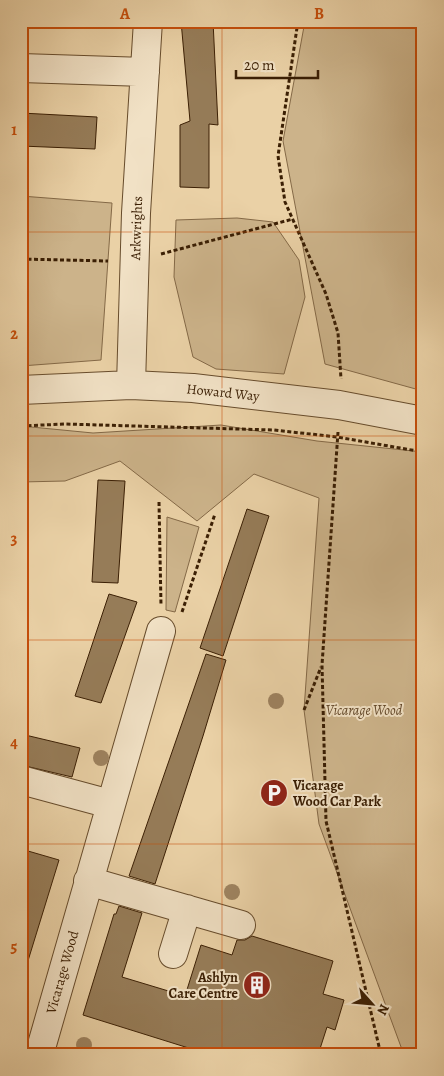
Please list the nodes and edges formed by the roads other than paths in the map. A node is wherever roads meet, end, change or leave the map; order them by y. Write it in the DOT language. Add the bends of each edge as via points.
graph roads {
  1 [pos="148,21"];
  2 [pos="21,68"];
  3 [pos="145,72"];
  4 [pos="131,385"];
  5 [pos="21,390"];
  6 [pos="423,421"];
  7 [pos="161,631"];
  8 [pos="21,780"];
  9 [pos="110,804"];
  10 [pos="88,881"];
  11 [pos="186,909"];
  12 [pos="241,925"];
  13 [pos="173,954"];
  14 [pos="38,1055"];
  1 -- 3 [label="street, Arkwrights"];
  2 -- 3 [label="street"];
  3 -- 4 [label="street, Arkwrights" via="136,213"];
  4 -- 5 [label="street, Howard Way"];
  4 -- 6 [label="street, Howard Way" via="193,388 330,404"];
  7 -- 9 [label="street, Vicarage Wood"];
  8 -- 9 [label="street"];
  9 -- 10 [label="street, Vicarage Wood"];
  10 -- 11 [label="street"];
  10 -- 14 [label="street, Vicarage Wood"];
  11 -- 12 [label="street"];
  11 -- 13 [label="street"];
}
